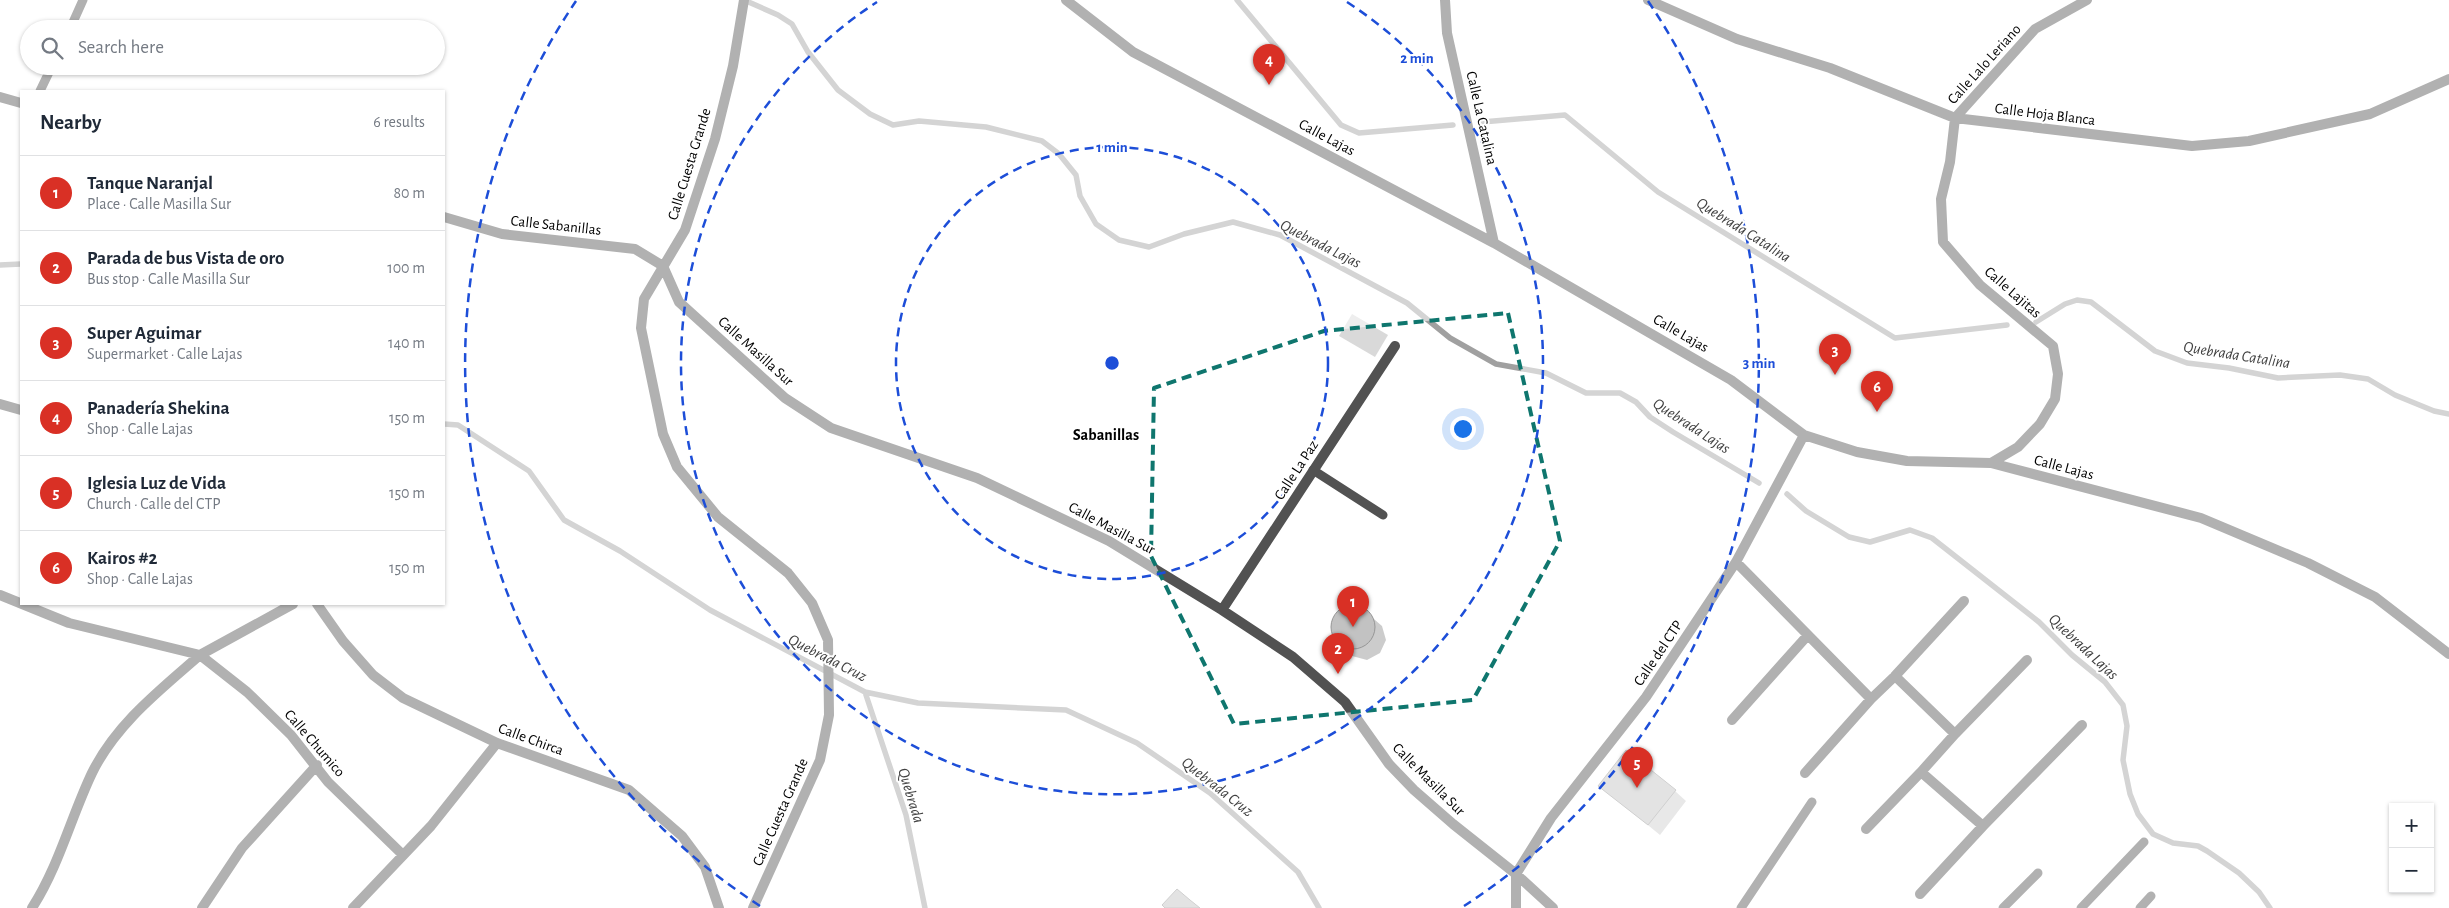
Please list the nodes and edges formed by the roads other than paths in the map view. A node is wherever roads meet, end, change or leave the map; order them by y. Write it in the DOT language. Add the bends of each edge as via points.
graph roads {
  1 [pos="84,0"];
  2 [pos="744,0"];
  3 [pos="1066,0"];
  4 [pos="1445,0"];
  5 [pos="1648,0"];
  6 [pos="2088,0"];
  7 [pos="74,20"];
  8 [pos="48,75"];
  9 [pos="2449,79"];
  10 [pos="40,90"];
  11 [pos="0,97"];
  12 [pos="20,103"];
  13 [pos="1955,118"];
  14 [pos="445,217"];
  15 [pos="1494,243"];
  16 [pos="663,266"];
  17 [pos="1394,346"];
  18 [pos="0,404"];
  19 [pos="20,410"];
  20 [pos="1804,435"];
  21 [pos="1991,463"];
  22 [pos="1313,470"];
  23 [pos="1383,515"];
  24 [pos="1736,562"];
  25 [pos="0,595"];
  26 [pos="1964,602"];
  27 [pos="20,603"];
  28 [pos="25,605"];
  29 [pos="291,605"];
  30 [pos="318,605"];
  31 [pos="1222,610"];
  32 [pos="1808,635"];
  33 [pos="2449,654"];
  34 [pos="200,655"];
  35 [pos="2027,660"];
  36 [pos="1895,676"];
  37 [pos="1871,699"];
  38 [pos="1732,720"];
  39 [pos="2082,725"];
  40 [pos="1955,734"];
  41 [pos="497,744"];
  42 [pos="317,765"];
  43 [pos="1805,772"];
  44 [pos="1921,772"];
  45 [pos="1812,802"];
  46 [pos="1982,826"];
  47 [pos="1866,829"];
  48 [pos="2144,842"];
  49 [pos="403,855"];
  50 [pos="2038,873"];
  51 [pos="1516,874"];
  52 [pos="1920,894"];
  53 [pos="2151,896"];
  54 [pos="32,908"];
  55 [pos="202,908"];
  56 [pos="353,908"];
  57 [pos="719,908"];
  58 [pos="753,908"];
  59 [pos="1516,908"];
  60 [pos="1553,908"];
  61 [pos="1740,908"];
  62 [pos="2003,908"];
  63 [pos="2081,908"];
  64 [pos="2140,908"];
  1 -- 7 [label="lane"];
  2 -- 16 [label="street, Calle Cuesta Grande" via="733,66 714,139 685,230"];
  3 -- 15 [label="street, Calle Lajas" via="1133,52"];
  4 -- 15 [label="street, Calle La Catalina" via="1447,33"];
  5 -- 13 [label="street, Calle Hoja Blanca" via="1737,39 1830,68"];
  6 -- 13 [label="street, Calle Lalo Leriano" via="2035,29"];
  8 -- 10 [label="lane"];
  9 -- 13 [label="street, Calle Hoja Blanca" via="2370,114 2249,141 2192,146"];
  11 -- 12 [label="street"];
  13 -- 21 [label="street, Calle Lajitas" via="1950,162 1940,198 1943,242 1980,285 2053,346 2058,374 2055,399 2040,424 2018,447"];
  14 -- 16 [label="street, Calle Sabanillas" via="502,234 635,249"];
  15 -- 20 [label="street, Calle Lajas" via="1731,380"];
  16 -- 31 [label="street, Calle Masilla Sur" via="679,302 785,398 831,428 977,478 1109,540"];
  16 -- 58 [label="street, Calle Cuesta Grande" via="644,299 641,328 663,434 678,466 718,517 788,574 812,604 828,640 829,715 820,760"];
  17 -- 22 [label="street, Calle La Paz"];
  18 -- 19 [label="street"];
  20 -- 21 [label="street, Calle Lajas" via="1857,452 1907,461"];
  20 -- 24 [label="street, Calle del CTP"];
  21 -- 33 [label="street, Calle Lajas" via="2201,518 2375,597"];
  22 -- 23 [label="lane"];
  22 -- 31 [label="street, Calle La Paz"];
  24 -- 32 [label="street"];
  24 -- 51 [label="street, Calle del CTP" via="1646,697 1551,818"];
  25 -- 27 [label="street"];
  26 -- 36 [label="street"];
  28 -- 34 [label="street" via="69,623"];
  29 -- 34 [label="street"];
  30 -- 41 [label="street, Calle Chirca" via="343,641 373,674 403,698"];
  31 -- 51 [label="street, Calle Masilla Sur" via="1293,657 1345,702 1389,764 1453,824"];
  32 -- 37 [label="street"];
  32 -- 38 [label="street"];
  34 -- 42 [label="street, Calle Chumico" via="253,698"];
  34 -- 54 [label="street" via="122,727 93,772 44,889"];
  35 -- 40 [label="street"];
  36 -- 37 [label="street"];
  36 -- 40 [label="street"];
  37 -- 43 [label="street"];
  39 -- 46 [label="street"];
  40 -- 44 [label="street"];
  41 -- 49 [label="street" via="431,826"];
  41 -- 57 [label="street, Calle Chirca" via="629,790 682,836 706,867"];
  42 -- 49 [label="street, Calle Chumico" via="328,782"];
  42 -- 55 [label="street" via="242,848"];
  44 -- 46 [label="street"];
  44 -- 47 [label="street"];
  45 -- 61 [label="lane"];
  46 -- 52 [label="street"];
  48 -- 63 [label="lane"];
  49 -- 56 [label="street"];
  50 -- 62 [label="lane"];
  51 -- 59 [label="street"];
  51 -- 60 [label="street, Calle Masilla Sur"];
  53 -- 64 [label="lane"];
}
